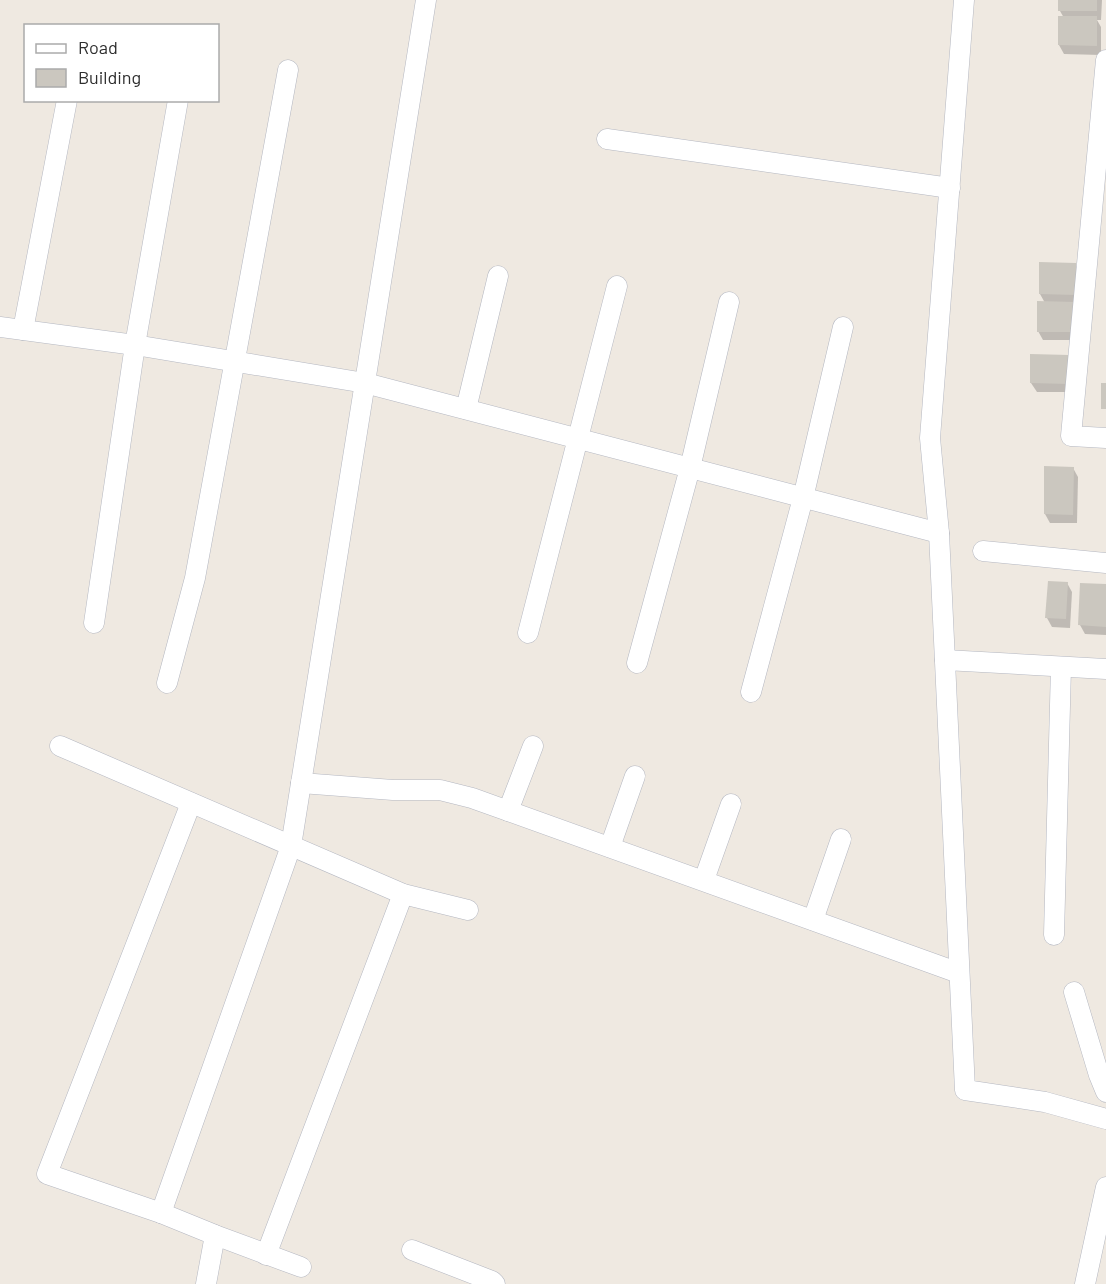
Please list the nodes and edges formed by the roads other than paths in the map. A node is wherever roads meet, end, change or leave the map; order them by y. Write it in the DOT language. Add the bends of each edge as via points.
graph roads {
  1 [pos="426,0"];
  2 [pos="964,0"];
  3 [pos="1106,60"];
  4 [pos="288,70"];
  5 [pos="67,102"];
  6 [pos="178,102"];
  7 [pos="607,139"];
  8 [pos="950,189"];
  9 [pos="498,276"];
  10 [pos="617,286"];
  11 [pos="729,302"];
  12 [pos="0,327"];
  13 [pos="843,327"];
  14 [pos="22,330"];
  15 [pos="135,345"];
  16 [pos="235,361"];
  17 [pos="365,383"];
  18 [pos="466,409"];
  19 [pos="1106,438"];
  20 [pos="577,439"];
  21 [pos="690,468"];
  22 [pos="803,498"];
  23 [pos="939,533"];
  24 [pos="983,551"];
  25 [pos="1106,563"];
  26 [pos="94,623"];
  27 [pos="528,633"];
  28 [pos="945,660"];
  29 [pos="637,663"];
  30 [pos="1061,667"];
  31 [pos="1106,669"];
  32 [pos="167,683"];
  33 [pos="751,692"];
  34 [pos="60,746"];
  35 [pos="533,746"];
  36 [pos="635,776"];
  37 [pos="301,783"];
  38 [pos="190,803"];
  39 [pos="731,804"];
  40 [pos="508,810"];
  41 [pos="841,839"];
  42 [pos="291,846"];
  43 [pos="610,846"];
  44 [pos="704,880"];
  45 [pos="403,894"];
  46 [pos="468,910"];
  47 [pos="813,920"];
  48 [pos="1054,935"];
  49 [pos="959,973"];
  50 [pos="1074,992"];
  51 [pos="1106,1092"];
  52 [pos="1106,1119"];
  53 [pos="1106,1187"];
  54 [pos="161,1213"];
  55 [pos="215,1235"];
  56 [pos="412,1250"];
  57 [pos="266,1255"];
  58 [pos="301,1267"];
  59 [pos="206,1284"];
  60 [pos="495,1284"];
  61 [pos="1085,1284"];
  1 -- 17 [label="street"];
  2 -- 8 [label="street"];
  3 -- 19 [label="street" via="1071,436"];
  4 -- 16 [label="street"];
  5 -- 14 [label="street"];
  6 -- 15 [label="street"];
  7 -- 8 [label="street"];
  8 -- 23 [label="street" via="930,438"];
  9 -- 18 [label="street"];
  10 -- 20 [label="street"];
  11 -- 21 [label="street"];
  12 -- 14 [label="street"];
  13 -- 22 [label="street"];
  14 -- 15 [label="street"];
  15 -- 16 [label="street"];
  15 -- 26 [label="street"];
  16 -- 17 [label="street"];
  16 -- 32 [label="street" via="195,578"];
  17 -- 18 [label="street"];
  17 -- 37 [label="street"];
  18 -- 20 [label="street"];
  20 -- 21 [label="street"];
  20 -- 27 [label="street"];
  21 -- 22 [label="street"];
  21 -- 29 [label="street"];
  22 -- 23 [label="street"];
  22 -- 33 [label="street"];
  23 -- 28 [label="street"];
  24 -- 25 [label="street"];
  28 -- 30 [label="street"];
  28 -- 49 [label="street"];
  30 -- 31 [label="street"];
  30 -- 48 [label="street"];
  34 -- 38 [label="street"];
  35 -- 40 [label="street"];
  36 -- 43 [label="street"];
  37 -- 40 [label="street" via="440,790"];
  37 -- 42 [label="street"];
  38 -- 42 [label="street"];
  38 -- 54 [label="street" via="47,1174"];
  39 -- 44 [label="street"];
  40 -- 43 [label="street"];
  41 -- 47 [label="street"];
  42 -- 45 [label="street"];
  42 -- 54 [label="street"];
  43 -- 44 [label="street"];
  44 -- 47 [label="street"];
  45 -- 46 [label="street"];
  45 -- 57 [label="street"];
  47 -- 49 [label="street"];
  49 -- 52 [label="street" via="965,1090 1046,1102"];
  50 -- 51 [label="street"];
  53 -- 61 [label="street"];
  54 -- 55 [label="street"];
  55 -- 57 [label="street"];
  55 -- 59 [label="street"];
  56 -- 60 [label="street"];
  57 -- 58 [label="street"];
}
